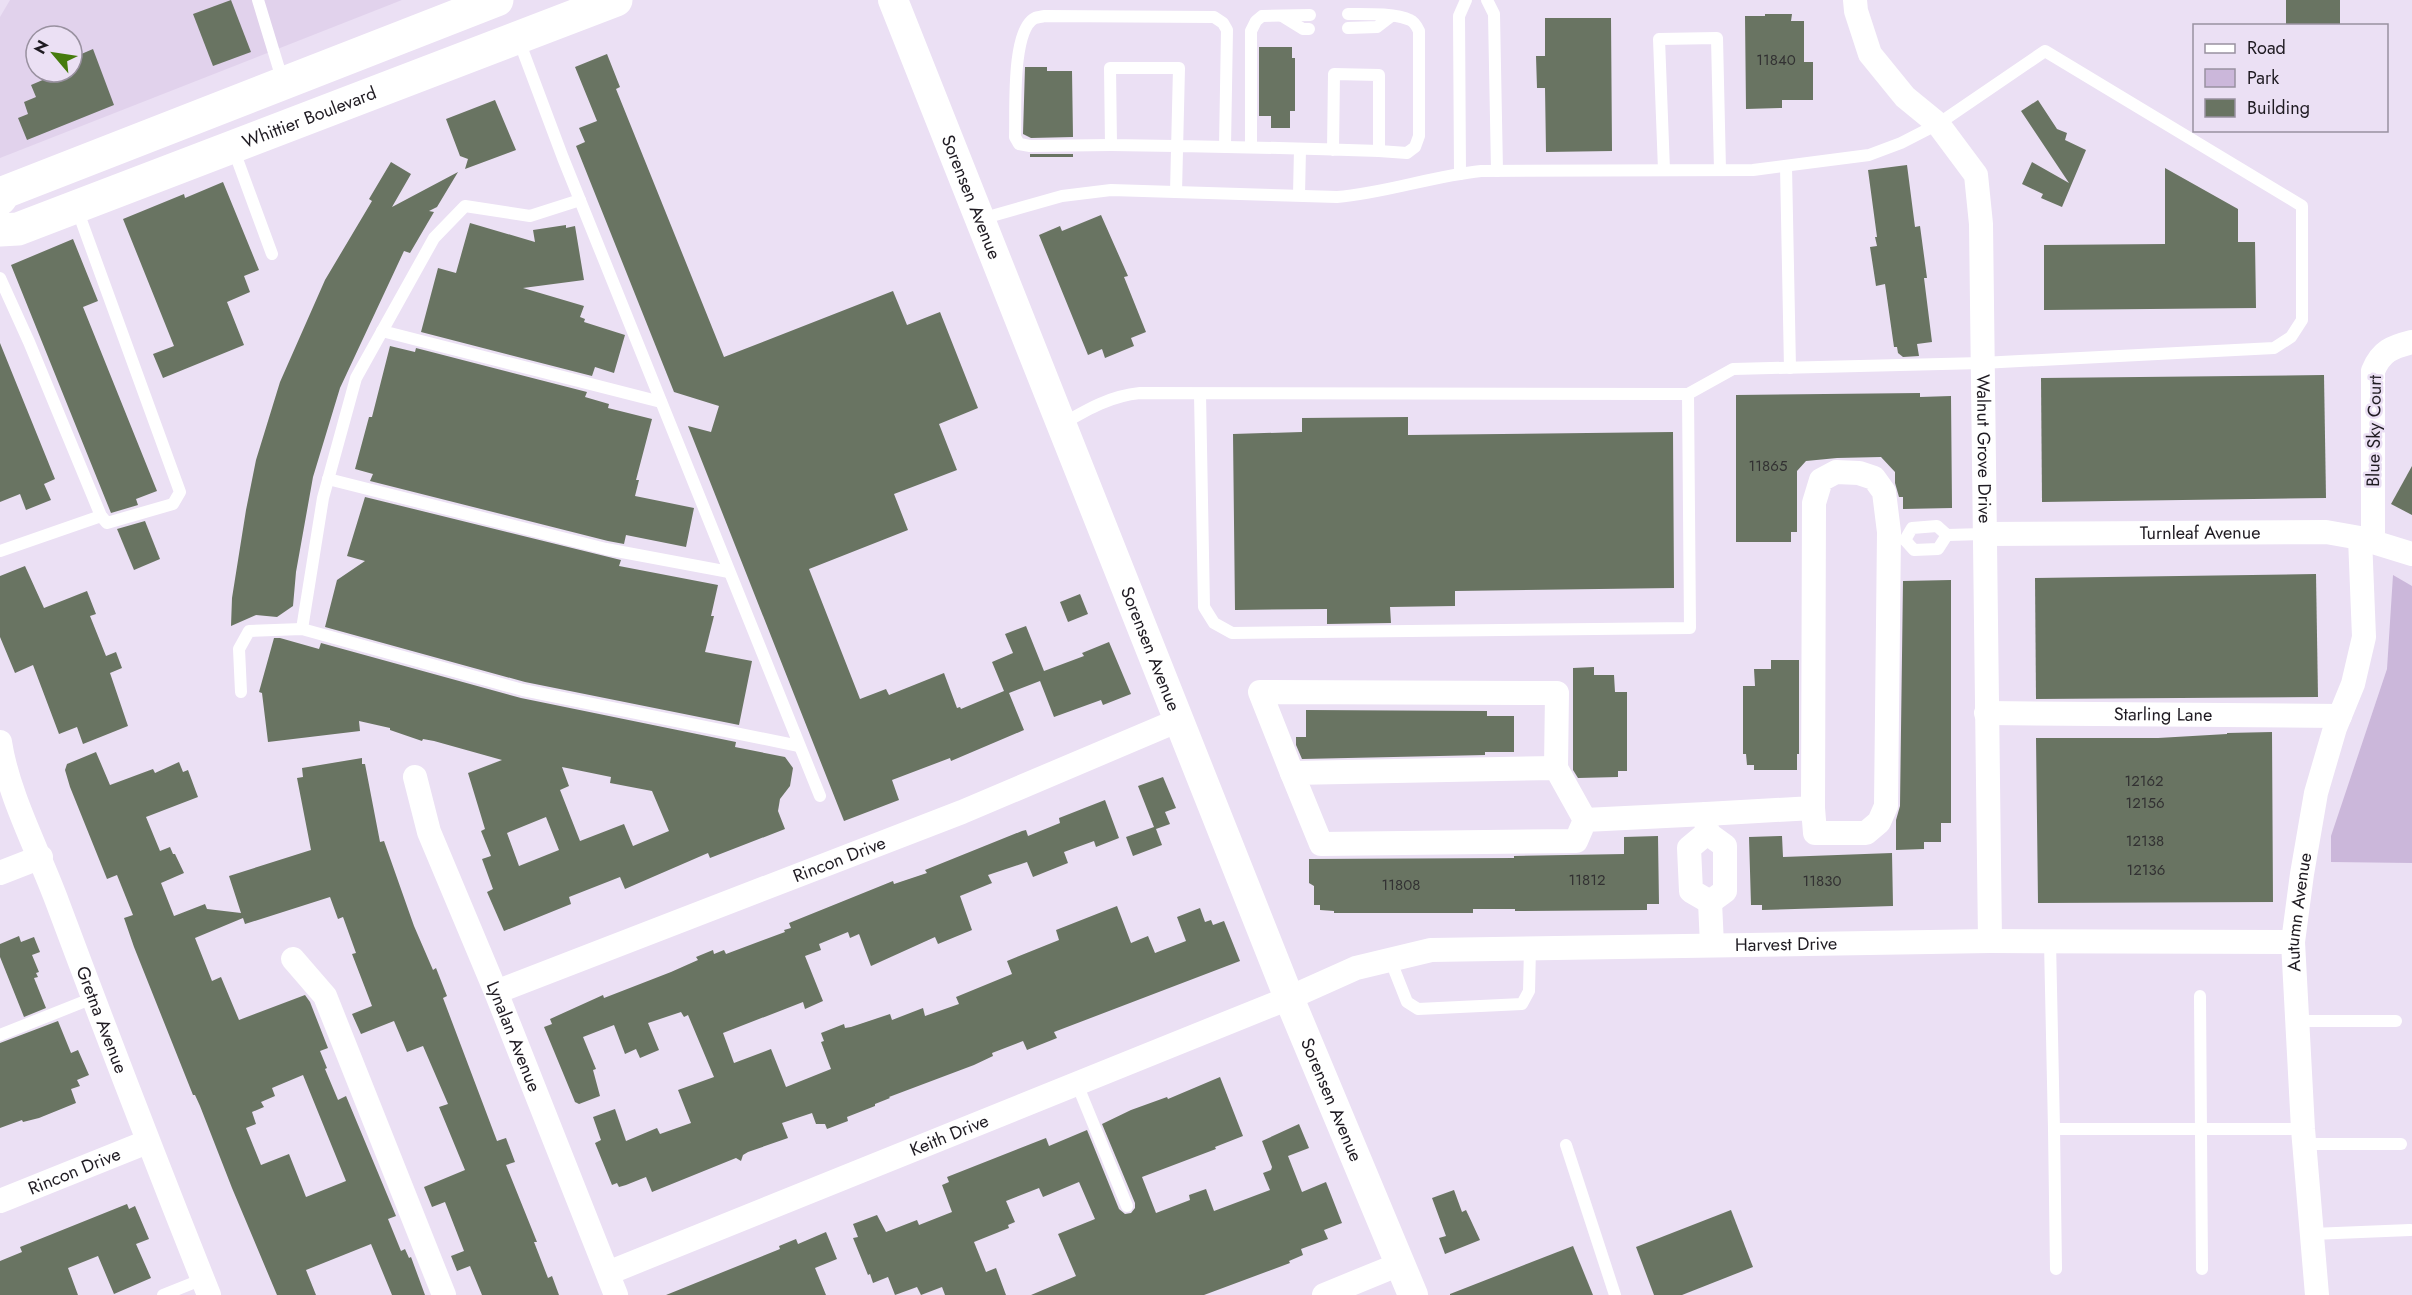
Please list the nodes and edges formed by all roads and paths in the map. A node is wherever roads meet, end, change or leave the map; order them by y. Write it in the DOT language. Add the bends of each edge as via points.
graph roads {
  1 [pos="258,0"];
  2 [pos="497,0"];
  3 [pos="502,0"];
  4 [pos="551,0"];
  5 [pos="616,0"];
  6 [pos="893,0"];
  7 [pos="1466,0"];
  8 [pos="1487,0"];
  9 [pos="1855,0"];
  10 [pos="1348,14"];
  11 [pos="1282,15"];
  12 [pos="1310,15"];
  13 [pos="1390,17"];
  14 [pos="1348,28"];
  15 [pos="1309,29"];
  16 [pos="518,37"];
  17 [pos="283,83"];
  18 [pos="358,99"];
  19 [pos="1938,124"];
  20 [pos="138,140"];
  21 [pos="1111,146"];
  22 [pos="1178,146"];
  23 [pos="1225,146"];
  24 [pos="1251,146"];
  25 [pos="232,147"];
  26 [pos="1300,149"];
  27 [pos="1333,150"];
  28 [pos="1379,151"];
  29 [pos="1786,166"];
  30 [pos="1664,170"];
  31 [pos="1720,170"];
  32 [pos="1497,171"];
  33 [pos="1460,174"];
  34 [pos="1176,192"];
  35 [pos="1299,195"];
  36 [pos="0,199"];
  37 [pos="580,200"];
  38 [pos="76,207"];
  39 [pos="981,219"];
  40 [pos="0,230"];
  41 [pos="272,254"];
  42 [pos="0,278"];
  43 [pos="382,331"];
  44 [pos="2412,342"];
  45 [pos="1982,363"];
  46 [pos="1790,368"];
  47 [pos="1200,394"];
  48 [pos="1688,394"];
  49 [pos="661,402"];
  50 [pos="1062,424"];
  51 [pos="328,479"];
  52 [pos="101,516"];
  53 [pos="1984,534"];
  54 [pos="1947,535"];
  55 [pos="2367,540"];
  56 [pos="1897,541"];
  57 [pos="0,551"];
  58 [pos="2412,554"];
  59 [pos="729,572"];
  60 [pos="302,629"];
  61 [pos="241,692"];
  62 [pos="1986,713"];
  63 [pos="2340,716"];
  64 [pos="1179,720"];
  65 [pos="0,742"];
  66 [pos="799,746"];
  67 [pos="1556,768"];
  68 [pos="1292,773"];
  69 [pos="415,777"];
  70 [pos="820,796"];
  71 [pos="1814,808"];
  72 [pos="1586,820"];
  73 [pos="1707,824"];
  74 [pos="41,857"];
  75 [pos="1690,864"];
  76 [pos="1725,864"];
  77 [pos="0,873"];
  78 [pos="1710,902"];
  79 [pos="1990,941"];
  80 [pos="2050,942"];
  81 [pos="2294,942"];
  82 [pos="1713,945"];
  83 [pos="1530,948"];
  84 [pos="293,960"];
  85 [pos="1390,960"];
  86 [pos="496,993"];
  87 [pos="2200,996"];
  88 [pos="93,998"];
  89 [pos="1289,998"];
  90 [pos="2298,1021"];
  91 [pos="2396,1021"];
  92 [pos="0,1035"];
  93 [pos="1077,1084"];
  94 [pos="2055,1129"];
  95 [pos="2201,1129"];
  96 [pos="2304,1136"];
  97 [pos="147,1142"];
  98 [pos="2401,1144"];
  99 [pos="1566,1145"];
  100 [pos="0,1201"];
  101 [pos="1127,1206"];
  102 [pos="2410,1230"];
  103 [pos="2312,1234"];
  104 [pos="1400,1264"];
  105 [pos="2056,1269"];
  106 [pos="2202,1269"];
  107 [pos="612,1284"];
  108 [pos="206,1287"];
  109 [pos="163,1295"];
  110 [pos="444,1295"];
  111 [pos="1324,1295"];
  112 [pos="1413,1295"];
  113 [pos="1615,1295"];
  114 [pos="2317,1295"];
  1 -- 17 [label="lane"];
  2 -- 17 [label="main road"];
  3 -- 18 [label="main road" via="485,27 391,63 371,76"];
  4 -- 16 [label="main road" via="524,14"];
  5 -- 16 [label="main road, Whittier Boulevard"];
  6 -- 39 [label="street, Sorensen Avenue"];
  7 -- 33 [label="lane" via="1459,16"];
  8 -- 32 [label="lane" via="1494,14"];
  9 -- 19 [label="street, Walnut Grove Drive" via="1870,54 1905,97"];
  10 -- 13 [label="lane"];
  11 -- 12 [label="lane"];
  11 -- 15 [label="lane"];
  11 -- 24 [label="lane" via="1262,16 1251,32"];
  13 -- 14 [label="lane" via="1377,27"];
  13 -- 28 [label="lane" via="1413,21 1419,31 1419,136 1415,147 1407,153"];
  16 -- 18 [label="main road, Whittier Boulevard"];
  16 -- 37 [label="lane"];
  17 -- 20 [label="main road"];
  18 -- 25 [label="main road, Whittier Boulevard"];
  19 -- 29 [label="lane" via="1869,155"];
  19 -- 45 [label="street, Walnut Grove Drive" via="1976,175 1981,224"];
  19 -- 45 [label="lane" via="2045,51 2302,206 2302,320 2291,337 2274,348"];
  20 -- 36 [label="main road" via="5,192"];
  20 -- 38 [label="main road" via="84,183"];
  21 -- 22 [label="lane"];
  21 -- 22 [label="lane" via="1110,68 1179,68"];
  21 -- 23 [label="lane" via="1019,144 1015,137 1017,56 1034,18 1215,17 1227,30"];
  22 -- 23 [label="lane"];
  22 -- 34 [label="lane"];
  23 -- 24 [label="lane"];
  24 -- 26 [label="lane"];
  25 -- 38 [label="main road, Whittier Boulevard"];
  25 -- 41 [label="lane"];
  26 -- 27 [label="lane"];
  26 -- 35 [label="lane"];
  27 -- 28 [label="lane"];
  27 -- 28 [label="lane" via="1334,74 1379,75"];
  29 -- 31 [label="lane"];
  29 -- 46 [label="lane"];
  30 -- 31 [label="lane"];
  30 -- 31 [label="lane" via="1659,39 1717,38"];
  30 -- 32 [label="lane"];
  32 -- 33 [label="lane"];
  33 -- 35 [label="lane" via="1363,195"];
  34 -- 35 [label="lane"];
  34 -- 39 [label="lane" via="1089,192"];
  37 -- 43 [label="lane" via="530,216 465,206 434,238"];
  37 -- 49 [label="lane"];
  38 -- 40 [label="main road, Whittier Boulevard" via="18,229"];
  38 -- 52 [label="lane" via="180,492 173,504 107,523"];
  39 -- 50 [label="street, Sorensen Avenue"];
  42 -- 52 [label="lane"];
  43 -- 49 [label="lane"];
  43 -- 51 [label="lane" via="356,378"];
  44 -- 55 [label="street, Blue Sky Court" via="2389,348 2373,371"];
  45 -- 46 [label="lane"];
  45 -- 53 [label="street, Walnut Grove Drive"];
  46 -- 48 [label="lane" via="1733,369"];
  47 -- 48 [label="lane"];
  47 -- 48 [label="lane" via="1204,607 1214,623 1232,633 1690,628"];
  47 -- 50 [label="lane" via="1119,396"];
  49 -- 59 [label="lane"];
  50 -- 64 [label="street, Sorensen Avenue"];
  51 -- 59 [label="lane" via="606,549"];
  51 -- 60 [label="lane"];
  52 -- 57 [label="lane"];
  53 -- 54 [label="lane"];
  53 -- 55 [label="street, Turnleaf Avenue" via="2326,532"];
  53 -- 62 [label="street, Walnut Grove Drive"];
  54 -- 56 [label="lane" via="1937,525 1912,528"];
  54 -- 56 [label="lane" via="1938,549 1914,550"];
  55 -- 58 [label="street, Turnleaf Avenue"];
  55 -- 63 [label="street, Autumn Avenue" via="2364,637 2353,684"];
  56 -- 71 [label="street" via="1886,806 1879,822 1866,833 1815,833"];
  56 -- 71 [label="street" via="1884,492 1874,478 1836,472 1821,480 1814,503"];
  59 -- 66 [label="lane"];
  60 -- 61 [label="lane" via="249,631 239,650"];
  60 -- 66 [label="lane" via="523,690"];
  62 -- 63 [label="street, Starling Lane"];
  62 -- 79 [label="street, Walnut Grove Drive"];
  63 -- 81 [label="street, Autumn Avenue" via="2316,793"];
  64 -- 86 [label="street, Rincon Drive" via="962,812"];
  64 -- 89 [label="street, Sorensen Avenue"];
  65 -- 74 [label="street, Gretna Avenue" via="9,783"];
  66 -- 70 [label="lane"];
  67 -- 68 [label="street"];
  67 -- 68 [label="street" via="1557,693 1260,692"];
  67 -- 72 [label="street"];
  68 -- 72 [label="street" via="1321,844 1576,841"];
  69 -- 86 [label="street, Lynalan Avenue" via="429,832"];
  71 -- 73 [label="street"];
  72 -- 73 [label="street"];
  73 -- 75 [label="street" via="1689,848"];
  73 -- 76 [label="street" via="1725,846"];
  74 -- 77 [label="street"];
  74 -- 88 [label="street, Gretna Avenue"];
  75 -- 76 [label="street"];
  75 -- 78 [label="street" via="1691,891"];
  76 -- 78 [label="street" via="1725,891"];
  78 -- 82 [label="street"];
  79 -- 80 [label="street, Harvest Drive"];
  79 -- 82 [label="street, Harvest Drive"];
  80 -- 81 [label="street, Harvest Drive"];
  80 -- 94 [label="lane"];
  81 -- 90 [label="street, Autumn Avenue"];
  82 -- 83 [label="street, Harvest Drive"];
  83 -- 85 [label="street, Harvest Drive" via="1431,950"];
  83 -- 85 [label="lane" via="1529,991 1522,1004 1418,1009 1407,1002"];
  84 -- 110 [label="street" via="325,996"];
  85 -- 89 [label="street, Harvest Drive" via="1356,968"];
  86 -- 107 [label="street, Lynalan Avenue"];
  87 -- 95 [label="lane"];
  88 -- 92 [label="lane"];
  88 -- 97 [label="street, Gretna Avenue"];
  89 -- 93 [label="street, Keith Drive"];
  89 -- 104 [label="street, Sorensen Avenue"];
  90 -- 91 [label="lane"];
  90 -- 96 [label="street, Autumn Avenue"];
  93 -- 101 [label="lane"];
  93 -- 107 [label="street, Keith Drive"];
  94 -- 95 [label="lane"];
  94 -- 105 [label="lane"];
  95 -- 96 [label="lane"];
  95 -- 106 [label="lane"];
  96 -- 98 [label="lane"];
  96 -- 103 [label="street, Autumn Avenue"];
  97 -- 100 [label="street, Rincon Drive"];
  97 -- 108 [label="street, Gretna Avenue"];
  99 -- 113 [label="lane"];
  102 -- 103 [label="lane"];
  103 -- 114 [label="street, Autumn Avenue"];
  104 -- 111 [label="street"];
  104 -- 112 [label="street, Sorensen Avenue"];
  108 -- 109 [label="lane"];
}
